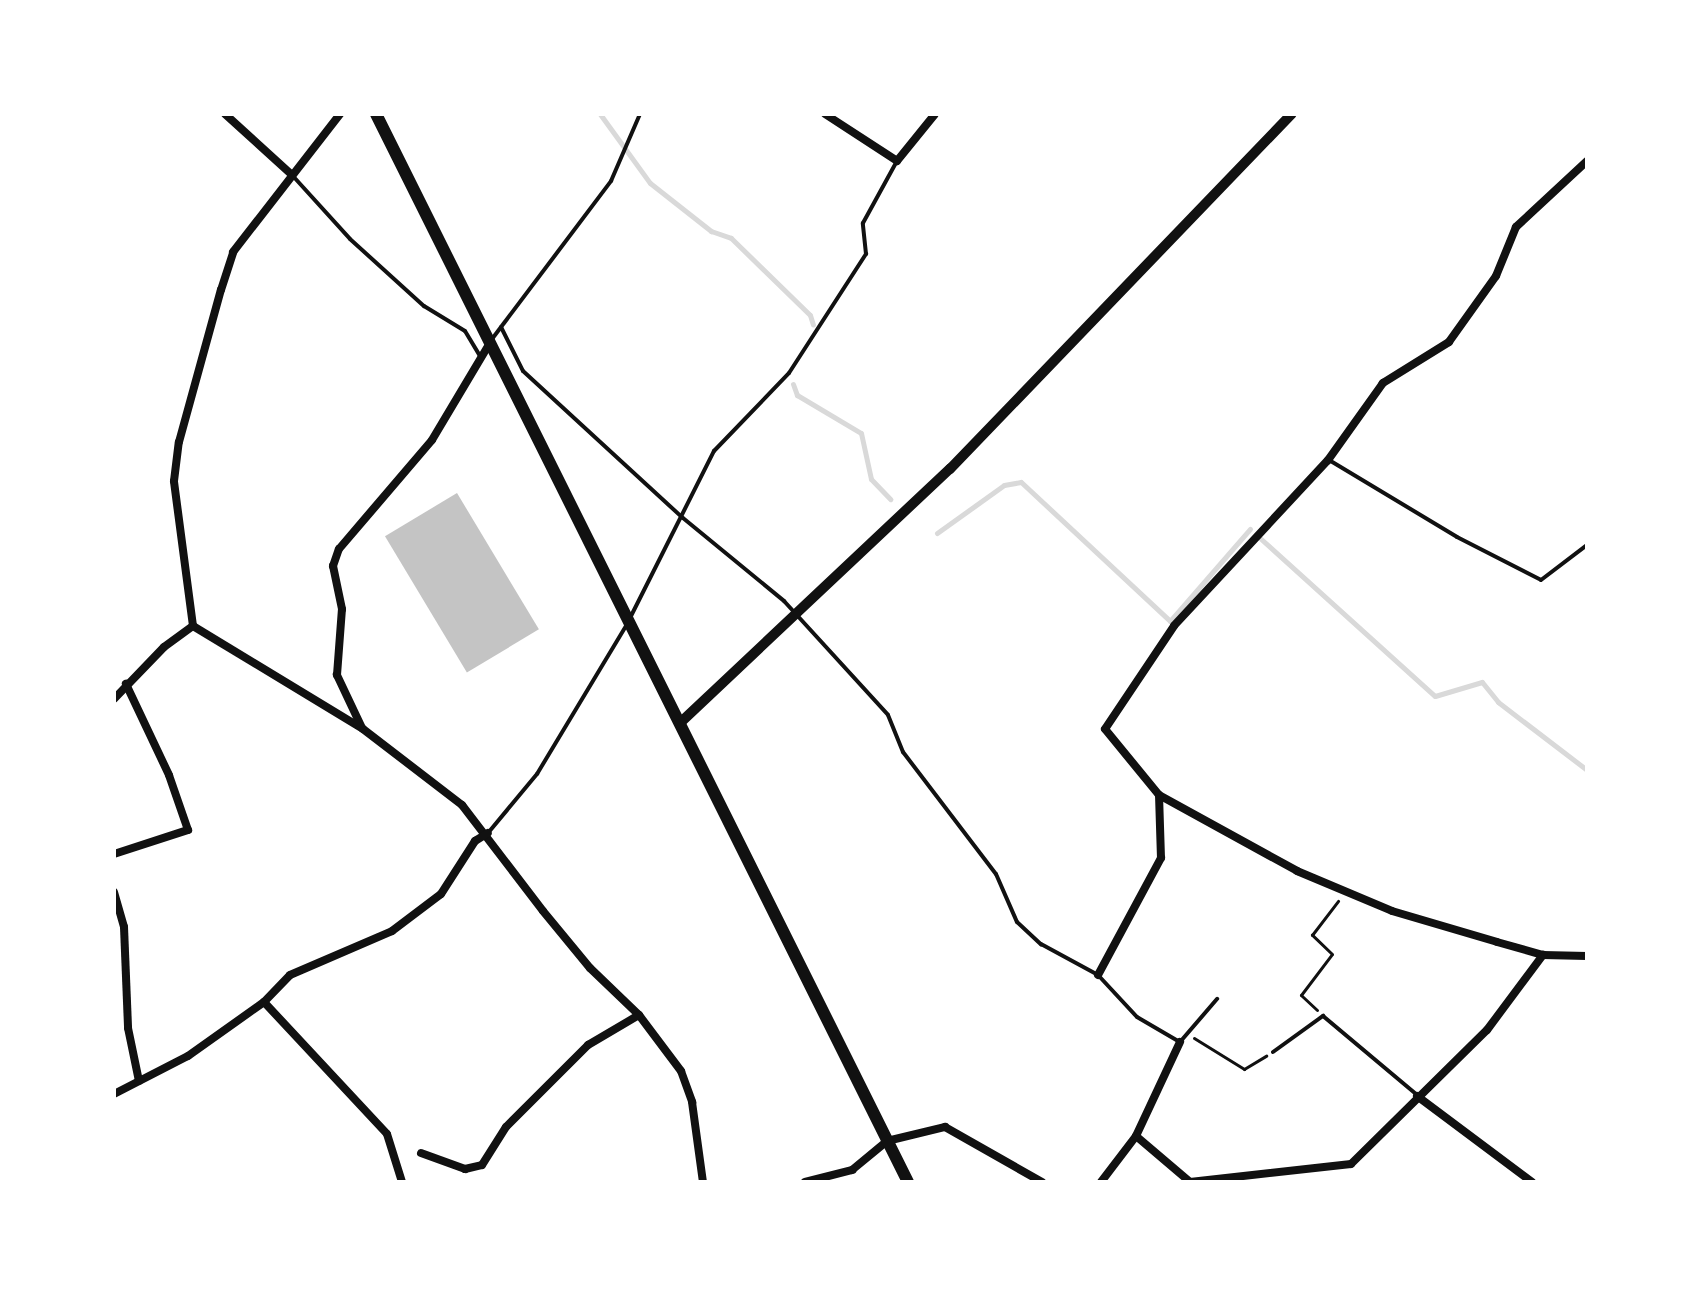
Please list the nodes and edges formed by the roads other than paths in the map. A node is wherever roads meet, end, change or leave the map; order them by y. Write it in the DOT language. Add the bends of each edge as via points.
graph roads {
  1 [pos="225,114"];
  2 [pos="340,114"];
  3 [pos="376,114"];
  4 [pos="640,114"];
  5 [pos="825,114"];
  6 [pos="935,114"];
  7 [pos="1292,114"];
  8 [pos="897,161"];
  9 [pos="1587,161"];
  10 [pos="291,174"];
  11 [pos="501,327"];
  12 [pos="491,341"];
  13 [pos="481,358"];
  14 [pos="1328,460"];
  15 [pos="683,518"];
  16 [pos="1587,545"];
  17 [pos="798,617"];
  18 [pos="627,623"];
  19 [pos="193,626"];
  20 [pos="126,684"];
  21 [pos="114,699"];
  22 [pos="680,723"];
  23 [pos="363,729"];
  24 [pos="1159,795"];
  25 [pos="488,833"];
  26 [pos="114,854"];
  27 [pos="114,892"];
  28 [pos="1543,955"];
  29 [pos="1587,956"];
  30 [pos="1098,975"];
  31 [pos="1217,999"];
  32 [pos="264,1002"];
  33 [pos="639,1015"];
  34 [pos="1180,1042"];
  35 [pos="1273,1052"];
  36 [pos="139,1081"];
  37 [pos="114,1093"];
  38 [pos="1417,1096"];
  39 [pos="1136,1136"];
  40 [pos="887,1141"];
  41 [pos="421,1153"];
  42 [pos="402,1182"];
  43 [pos="703,1182"];
  44 [pos="805,1182"];
  45 [pos="908,1182"];
  46 [pos="1042,1182"];
  47 [pos="1101,1182"];
  48 [pos="1191,1182"];
  49 [pos="1532,1182"];
  1 -- 10 [label="street"];
  2 -- 10 [label="street"];
  3 -- 12 [label="highway"];
  4 -- 11 [label="lane" via="626,135 611,181"];
  5 -- 8 [label="street"];
  6 -- 8 [label="street"];
  7 -- 17 [label="street" via="950,469"];
  8 -- 15 [label="lane" via="863,223 866,254 789,373 714,451"];
  9 -- 14 [label="street" via="1516,227 1496,276 1449,342 1383,383"];
  10 -- 13 [label="lane" via="350,239 424,306 465,331"];
  10 -- 19 [label="street" via="233,252 179,442 174,481"];
  11 -- 12 [label="lane"];
  11 -- 15 [label="lane" via="523,371"];
  12 -- 13 [label="street"];
  12 -- 18 [label="highway"];
  13 -- 23 [label="street" via="432,440 339,549 333,566 342,609 337,675"];
  14 -- 16 [label="lane" via="1541,580"];
  14 -- 24 [label="street" via="1174,626 1105,729"];
  15 -- 17 [label="lane"];
  15 -- 18 [label="lane"];
  17 -- 22 [label="street"];
  17 -- 30 [label="lane" via="888,715 903,752 996,874 1017,922 1041,944"];
  18 -- 22 [label="highway"];
  18 -- 25 [label="lane" via="537,774"];
  19 -- 20 [label="street"];
  19 -- 23 [label="street"];
  20 -- 21 [label="street"];
  20 -- 26 [label="street" via="169,775 188,830"];
  22 -- 40 [label="highway"];
  23 -- 25 [label="street" via="462,805"];
  24 -- 28 [label="street" via="1297,871 1392,911"];
  24 -- 30 [label="street" via="1161,858"];
  25 -- 32 [label="street" via="475,841 429,904 372,943 290,975"];
  25 -- 33 [label="street" via="580,956"];
  27 -- 36 [label="street" via="124,927 128,1028"];
  28 -- 29 [label="street"];
  28 -- 38 [label="street" via="1487,1030"];
  30 -- 34 [label="lane" via="1137,1017"];
  31 -- 34 [label="lane"];
  32 -- 36 [label="street" via="188,1056"];
  32 -- 42 [label="street" via="387,1134"];
  33 -- 41 [label="street" via="588,1045 506,1127 482,1165 465,1169"];
  33 -- 43 [label="street" via="681,1071 692,1102"];
  34 -- 39 [label="street"];
  35 -- 38 [label="lane" via="1323,1016"];
  36 -- 37 [label="street"];
  38 -- 48 [label="street" via="1351,1164"];
  38 -- 49 [label="street"];
  39 -- 47 [label="street"];
  39 -- 48 [label="street"];
  40 -- 44 [label="street" via="852,1170"];
  40 -- 45 [label="highway"];
  40 -- 46 [label="street" via="945,1127"];
}
